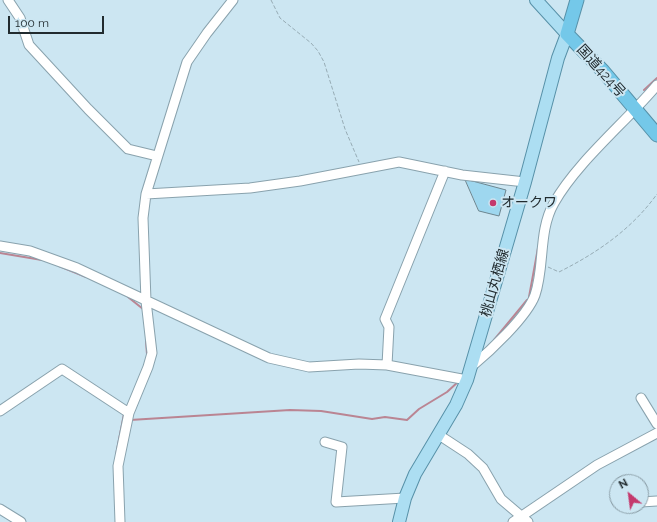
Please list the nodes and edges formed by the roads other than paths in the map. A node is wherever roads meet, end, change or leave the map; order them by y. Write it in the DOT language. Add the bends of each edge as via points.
graph roads {
  1 [pos="8,0"];
  2 [pos="233,0"];
  3 [pos="536,0"];
  4 [pos="577,0"];
  5 [pos="567,34"];
  6 [pos="657,84"];
  7 [pos="634,109"];
  8 [pos="657,135"];
  9 [pos="157,156"];
  10 [pos="445,171"];
  11 [pos="525,182"];
  12 [pos="146,194"];
  13 [pos="0,246"];
  14 [pos="146,301"];
  15 [pos="387,365"];
  16 [pos="468,374"];
  17 [pos="641,398"];
  18 [pos="0,411"];
  19 [pos="129,413"];
  20 [pos="657,424"];
  21 [pos="657,433"];
  22 [pos="439,435"];
  23 [pos="325,442"];
  24 [pos="405,498"];
  25 [pos="0,509"];
  26 [pos="524,519"];
  27 [pos="22,522"];
  28 [pos="120,522"];
  29 [pos="399,522"];
  30 [pos="513,522"];
  1 -- 9 [label="street" via="20,18 28,45 88,109 128,149"];
  2 -- 9 [label="street" via="187,62"];
  3 -- 5 [label="main road"];
  4 -- 5 [label="highway, 国道424号"];
  5 -- 7 [label="highway, 国道424号" via="603,71"];
  5 -- 11 [label="main road, 桃山丸栖線" via="558,58"];
  6 -- 7 [label="street"];
  7 -- 8 [label="highway, 国道424号"];
  7 -- 16 [label="street" via="566,184 553,205 548,221 535,295 527,309"];
  9 -- 12 [label="street"];
  10 -- 11 [label="street"];
  10 -- 12 [label="street" via="399,162 250,188"];
  10 -- 15 [label="street" via="385,319 389,327"];
  11 -- 16 [label="main road, 桃山丸栖線"];
  12 -- 14 [label="street" via="143,218"];
  13 -- 14 [label="street" via="30,251 77,268"];
  14 -- 15 [label="street" via="270,358 309,367"];
  14 -- 19 [label="street" via="152,353"];
  15 -- 16 [label="street"];
  16 -- 22 [label="main road, 桃山丸栖線" via="456,405"];
  17 -- 20 [label="street"];
  18 -- 19 [label="street" via="62,369"];
  19 -- 28 [label="street" via="118,466"];
  21 -- 26 [label="street" via="597,465"];
  22 -- 24 [label="main road, 桃山丸栖線" via="415,474"];
  22 -- 26 [label="street" via="468,454 483,468 501,499"];
  23 -- 24 [label="street" via="342,448 336,502"];
  24 -- 29 [label="main road, 桃山丸栖線"];
  25 -- 27 [label="street"];
  26 -- 30 [label="street"];
}
